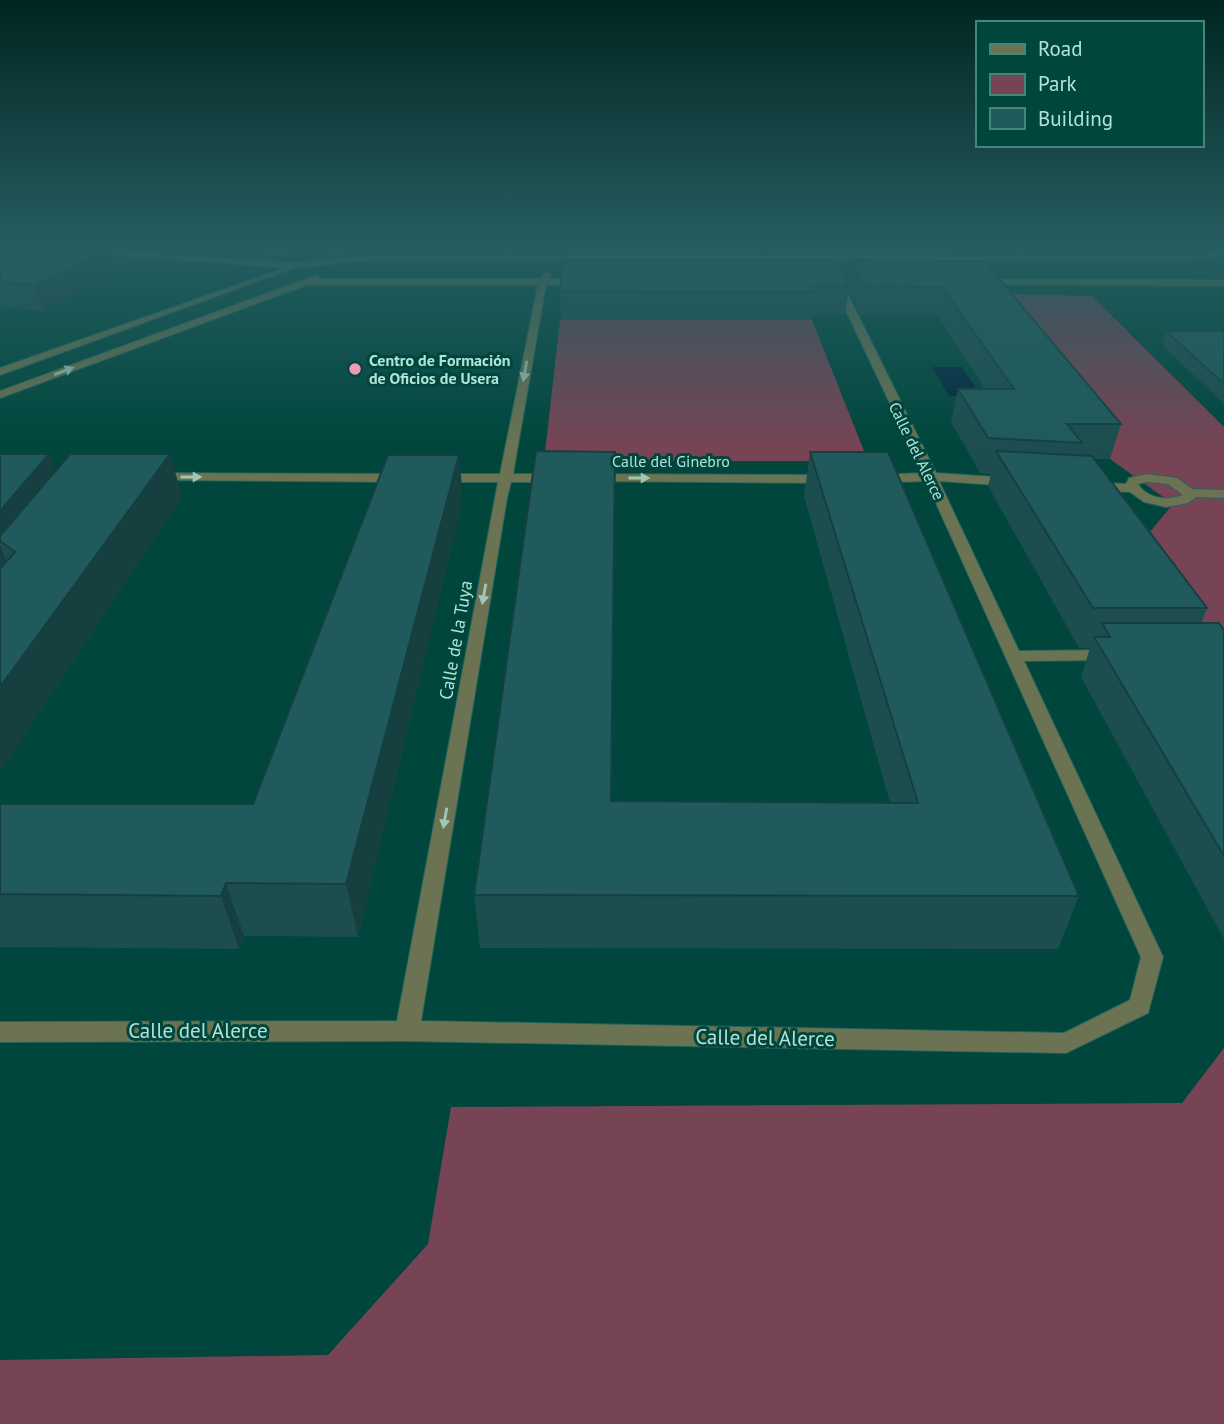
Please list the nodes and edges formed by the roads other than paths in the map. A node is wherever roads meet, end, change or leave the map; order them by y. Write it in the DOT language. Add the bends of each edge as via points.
graph roads {
  1 [pos="167,312"];
  2 [pos="224,312"];
  3 [pos="536,312"];
  4 [pos="852,312"];
  5 [pos="0,372"];
  6 [pos="0,395"];
  7 [pos="133,477"];
  8 [pos="930,477"];
  9 [pos="506,478"];
  10 [pos="1024,482"];
  11 [pos="1078,485"];
  12 [pos="1132,488"];
  13 [pos="1189,493"];
  14 [pos="1224,494"];
  15 [pos="1133,655"];
  16 [pos="1012,656"];
  17 [pos="407,1031"];
  18 [pos="0,1032"];
  1 -- 5 [label="street"];
  6 -- 2 [label="street, one-way"];
  3 -- 9 [label="street, Calle de la Tuya, one-way"];
  4 -- 8 [label="street, Calle del Alerce"];
  7 -- 9 [label="street, Calle del Ginebro, one-way"];
  9 -- 8 [label="street, Calle del Ginebro, one-way"];
  8 -- 10 [label="street, Calle del Ginebro"];
  8 -- 16 [label="street, Calle del Alerce"];
  9 -- 17 [label="street, Calle de la Tuya, one-way"];
  11 -- 12 [label="street"];
  12 -- 13 [label="street" via="1134,481 1155,478 1173,481"];
  12 -- 13 [label="street" via="1161,502 1180,502 1190,497"];
  13 -- 14 [label="street"];
  15 -- 16 [label="street"];
  16 -- 17 [label="street, Calle del Alerce" via="1152,957 1140,1006 1066,1043"];
  17 -- 18 [label="street, Calle del Alerce"];
}
